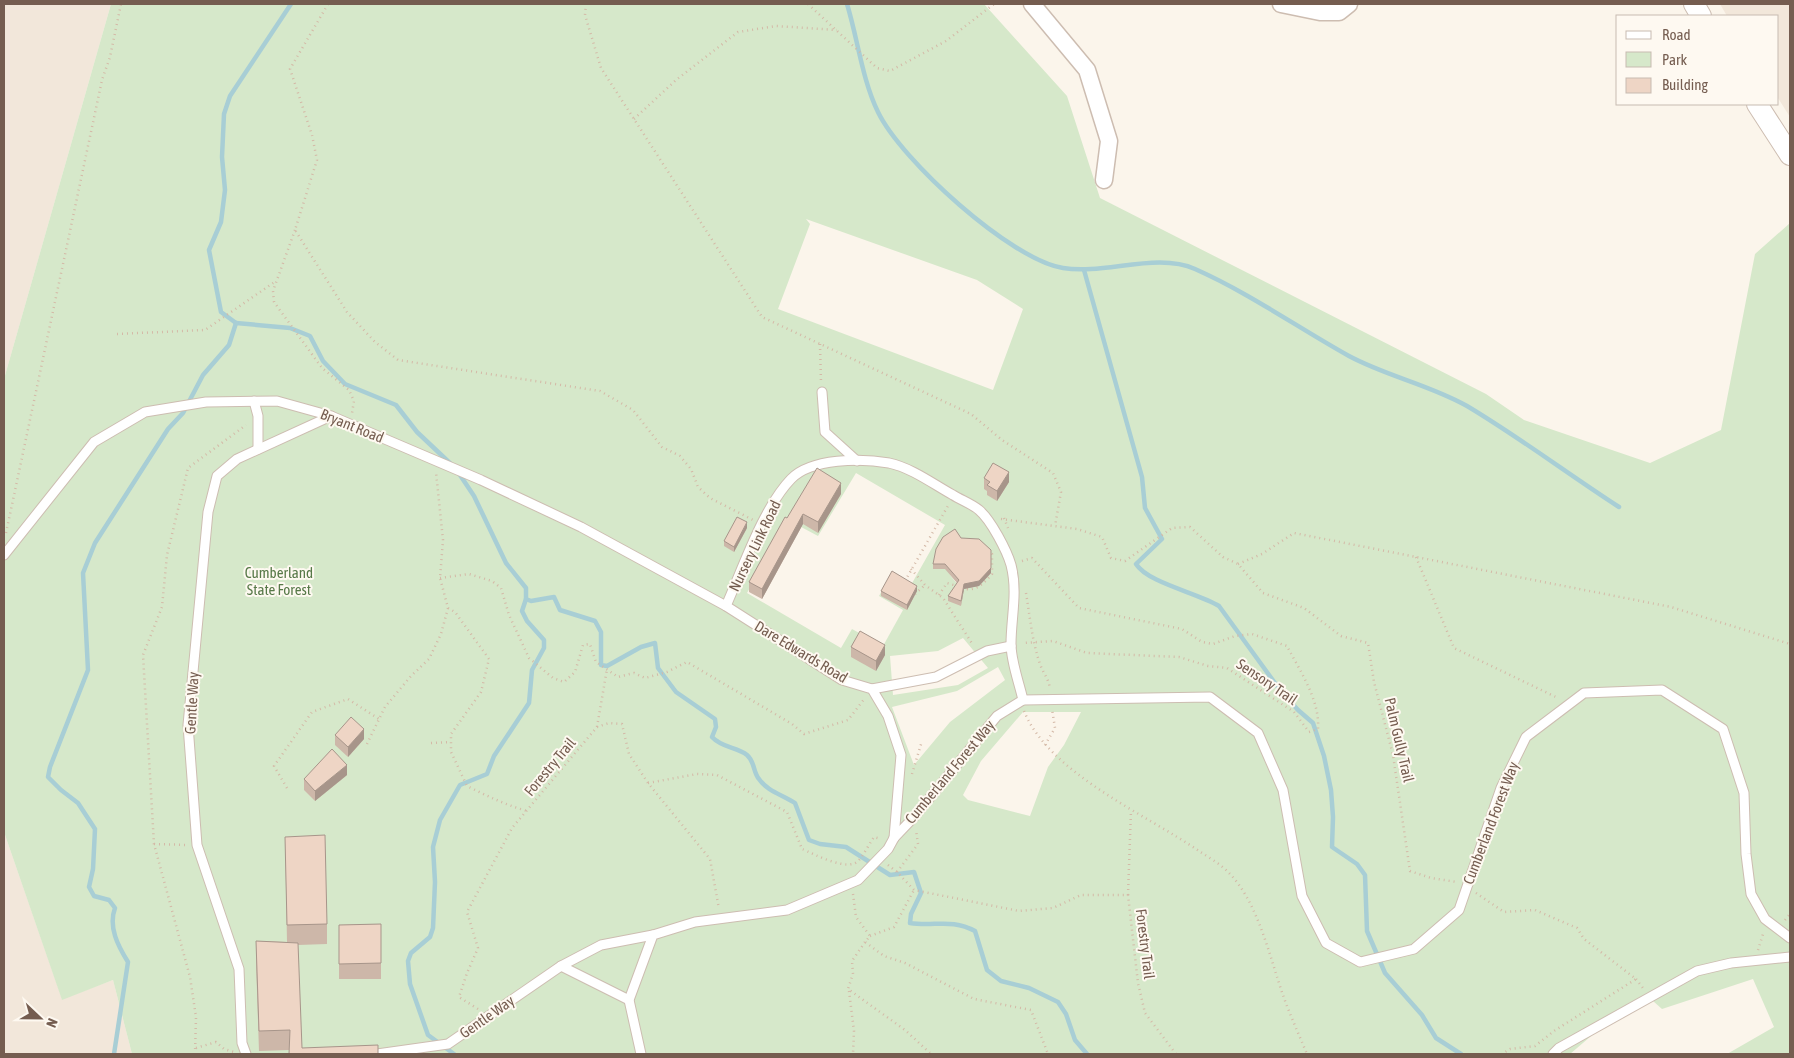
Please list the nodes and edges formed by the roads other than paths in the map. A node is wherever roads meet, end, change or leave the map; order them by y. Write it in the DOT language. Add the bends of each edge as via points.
graph roads {
  1 [pos="1032,4"];
  2 [pos="1281,4"];
  3 [pos="1349,4"];
  4 [pos="1694,4"];
  5 [pos="1700,15"];
  6 [pos="1758,105"];
  7 [pos="1790,155"];
  8 [pos="1104,180"];
  9 [pos="822,392"];
  10 [pos="254,402"];
  11 [pos="331,416"];
  12 [pos="258,449"];
  13 [pos="857,461"];
  14 [pos="4,555"];
  15 [pos="726,606"];
  16 [pos="1011,646"];
  17 [pos="872,689"];
  18 [pos="1023,700"];
  19 [pos="894,838"];
  20 [pos="654,935"];
  21 [pos="1790,938"];
  22 [pos="1790,958"];
  23 [pos="561,966"];
  24 [pos="629,1000"];
  25 [pos="246,1054"];
  26 [pos="377,1054"];
  27 [pos="641,1054"];
  28 [pos="1553,1054"];
  1 -- 8 [label="street" via="1086,70 1109,141"];
  2 -- 3 [label="street" via="1320,12 1339,12"];
  4 -- 5 [label="street"];
  6 -- 7 [label="street"];
  9 -- 13 [label="lane" via="825,432"];
  10 -- 11 [label="lane, Bryant Road" via="277,401"];
  10 -- 12 [label="lane" via="258,416"];
  10 -- 14 [label="lane, Bryant Road" via="206,402 145,412 94,442"];
  11 -- 12 [label="lane, Gentle Way"];
  11 -- 15 [label="lane, Bryant Road" via="581,527"];
  12 -- 25 [label="lane, Gentle Way" via="237,458 217,476 208,512 188,725 197,845 239,969 242,1043"];
  13 -- 15 [label="lane, Nursery Link Road" via="823,463 806,468 791,479 762,524"];
  13 -- 16 [label="lane, Nursery Link Road" via="889,463 912,472 979,510 989,522 1011,565 1014,588"];
  15 -- 17 [label="lane, Dare Edwards Road" via="842,680"];
  16 -- 17 [label="lane" via="980,655 936,678"];
  16 -- 18 [label="lane, Nursery Link Road"];
  17 -- 19 [label="lane" via="888,716 901,755"];
  18 -- 19 [label="lane, Cumberland Forest Way" via="997,716"];
  18 -- 21 [label="lane, Cumberland Forest Way" via="1210,697 1258,733 1282,790 1302,896 1326,943 1360,962 1414,949 1459,910 1502,788 1526,737 1584,693 1662,690 1723,729 1744,793 1751,894 1765,919"];
  19 -- 20 [label="lane, Cumberland Forest Way" via="888,849 854,881 786,910 695,922"];
  20 -- 23 [label="lane, Gentle Way" via="601,945"];
  20 -- 24 [label="lane"];
  22 -- 28 [label="lane" via="1731,963 1697,971"];
  23 -- 24 [label="lane"];
  23 -- 26 [label="lane, Gentle Way" via="448,1044"];
  24 -- 27 [label="lane"];
}
